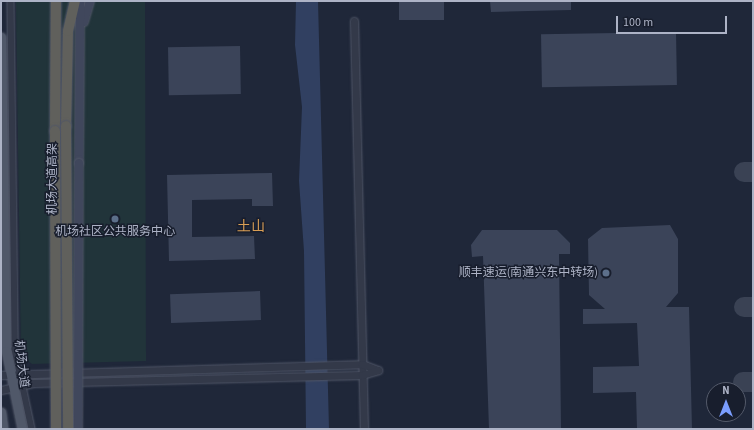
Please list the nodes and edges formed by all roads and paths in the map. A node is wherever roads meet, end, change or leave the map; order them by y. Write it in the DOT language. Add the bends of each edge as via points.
graph roads {
  1 [pos="10,1"];
  2 [pos="53,1"];
  3 [pos="56,1"];
  4 [pos="75,1"];
  5 [pos="80,1"];
  6 [pos="90,1"];
  7 [pos="56,18"];
  8 [pos="354,22"];
  9 [pos="80,34"];
  10 [pos="1,37"];
  11 [pos="362,364"];
  12 [pos="5,375"];
  13 [pos="20,375"];
  14 [pos="362,375"];
  15 [pos="22,386"];
  16 [pos="12,388"];
  17 [pos="1,390"];
  18 [pos="1,412"];
  19 [pos="3,429"];
  20 [pos="22,429"];
  21 [pos="32,429"];
  22 [pos="56,429"];
  23 [pos="68,429"];
  24 [pos="78,429"];
  25 [pos="364,429"];
  1 -- 13 [label="street" via="12,268 15,349"];
  2 -- 7 [label="highway"];
  3 -- 7 [label="highway, 机场大道高架"];
  4 -- 23 [label="highway, 机场大道高架, bridge" via="68,46"];
  5 -- 9 [label="main road"];
  6 -- 9 [label="main road"];
  7 -- 22 [label="highway, 机场大道高架, bridge"];
  8 -- 11 [label="street"];
  9 -- 24 [label="main road, bridge"];
  10 -- 12 [label="main road, 机场大道"];
  11 -- 13 [label="street"];
  11 -- 14 [label="street"];
  11 -- 14 [label="street" via="378,370"];
  12 -- 13 [label="street"];
  12 -- 16 [label="main road, 机场大道"];
  13 -- 15 [label="street"];
  14 -- 15 [label="street" via="86,381 33,383"];
  14 -- 25 [label="street"];
  15 -- 16 [label="street"];
  15 -- 21 [label="street"];
  16 -- 17 [label="street"];
  16 -- 20 [label="main road, 机场大道"];
  18 -- 19 [label="main road"];
}
